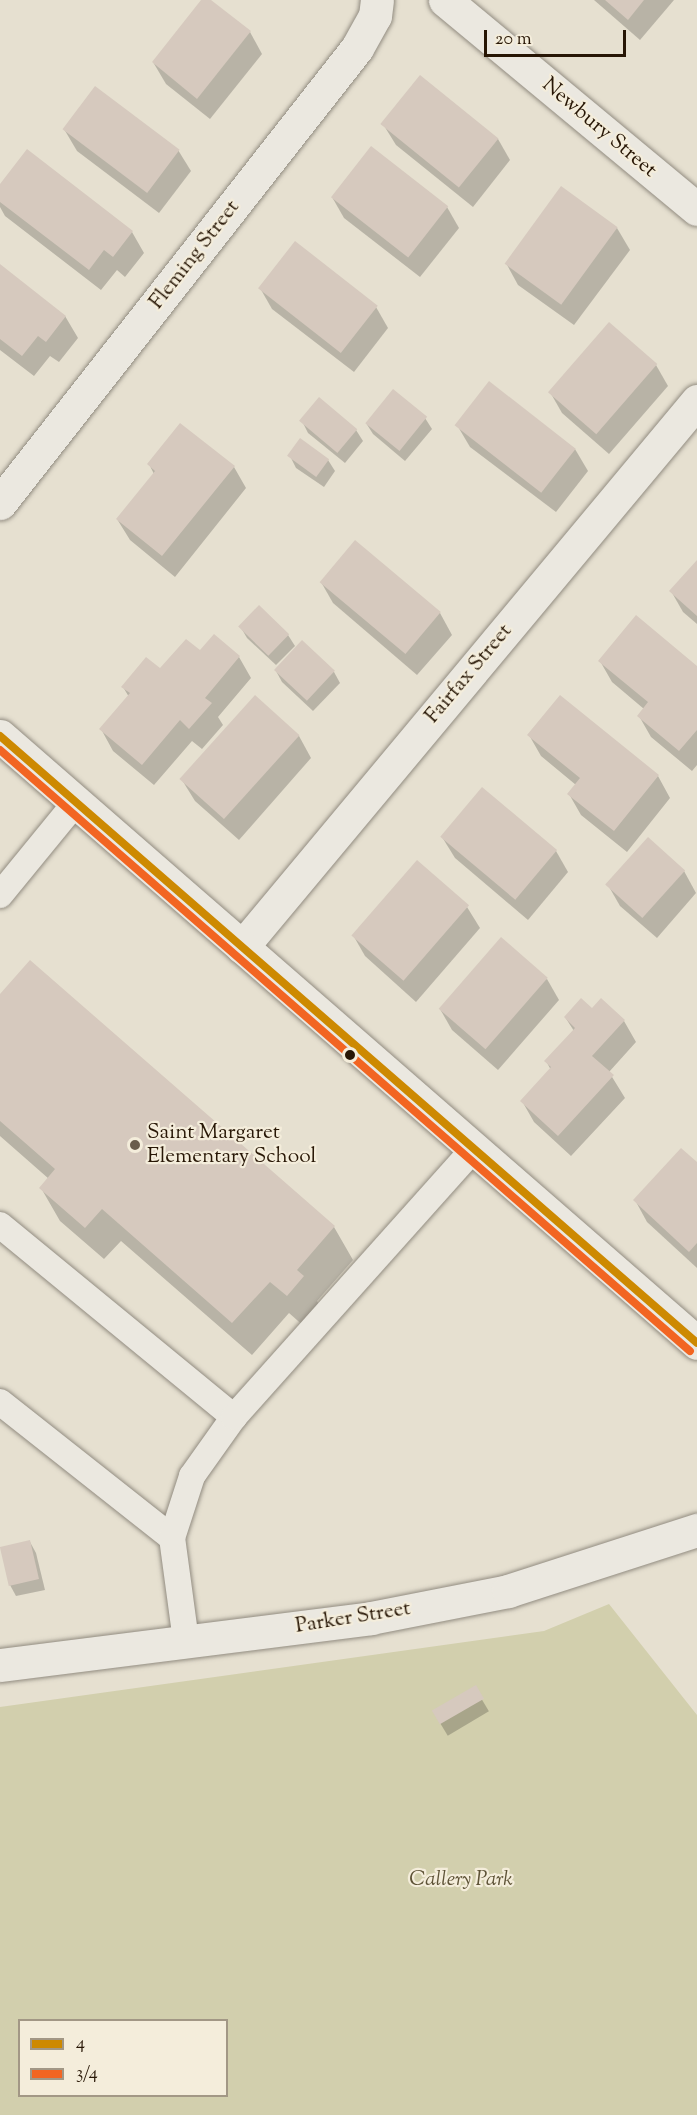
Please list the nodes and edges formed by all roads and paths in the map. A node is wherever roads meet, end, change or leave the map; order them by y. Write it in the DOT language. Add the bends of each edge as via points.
graph roads {
  1 [pos="378,0"];
  2 [pos="445,0"];
  3 [pos="697,209"];
  4 [pos="693,414"];
  5 [pos="0,503"];
  6 [pos="0,736"];
  7 [pos="76,802"];
  8 [pos="0,895"];
  9 [pos="242,947"];
  10 [pos="473,1150"];
  11 [pos="0,1225"];
  12 [pos="697,1343"];
  13 [pos="0,1402"];
  14 [pos="234,1417"];
  15 [pos="697,1530"];
  16 [pos="172,1538"];
  17 [pos="186,1641"];
  18 [pos="0,1665"];
  1 -- 5 [label="street, Fleming Street" via="375,16 357,48"];
  2 -- 3 [label="street, Newbury Street"];
  4 -- 9 [label="street, Fairfax Street"];
  6 -- 7 [label="street"];
  7 -- 8 [label="lane"];
  7 -- 9 [label="street"];
  9 -- 10 [label="street"];
  10 -- 12 [label="street"];
  10 -- 14 [label="lane"];
  11 -- 14 [label="lane"];
  13 -- 16 [label="lane"];
  14 -- 16 [label="lane" via="192,1476"];
  15 -- 17 [label="street, Parker Street" via="508,1592 371,1618"];
  16 -- 17 [label="lane"];
  17 -- 18 [label="street, Parker Street"];
}
